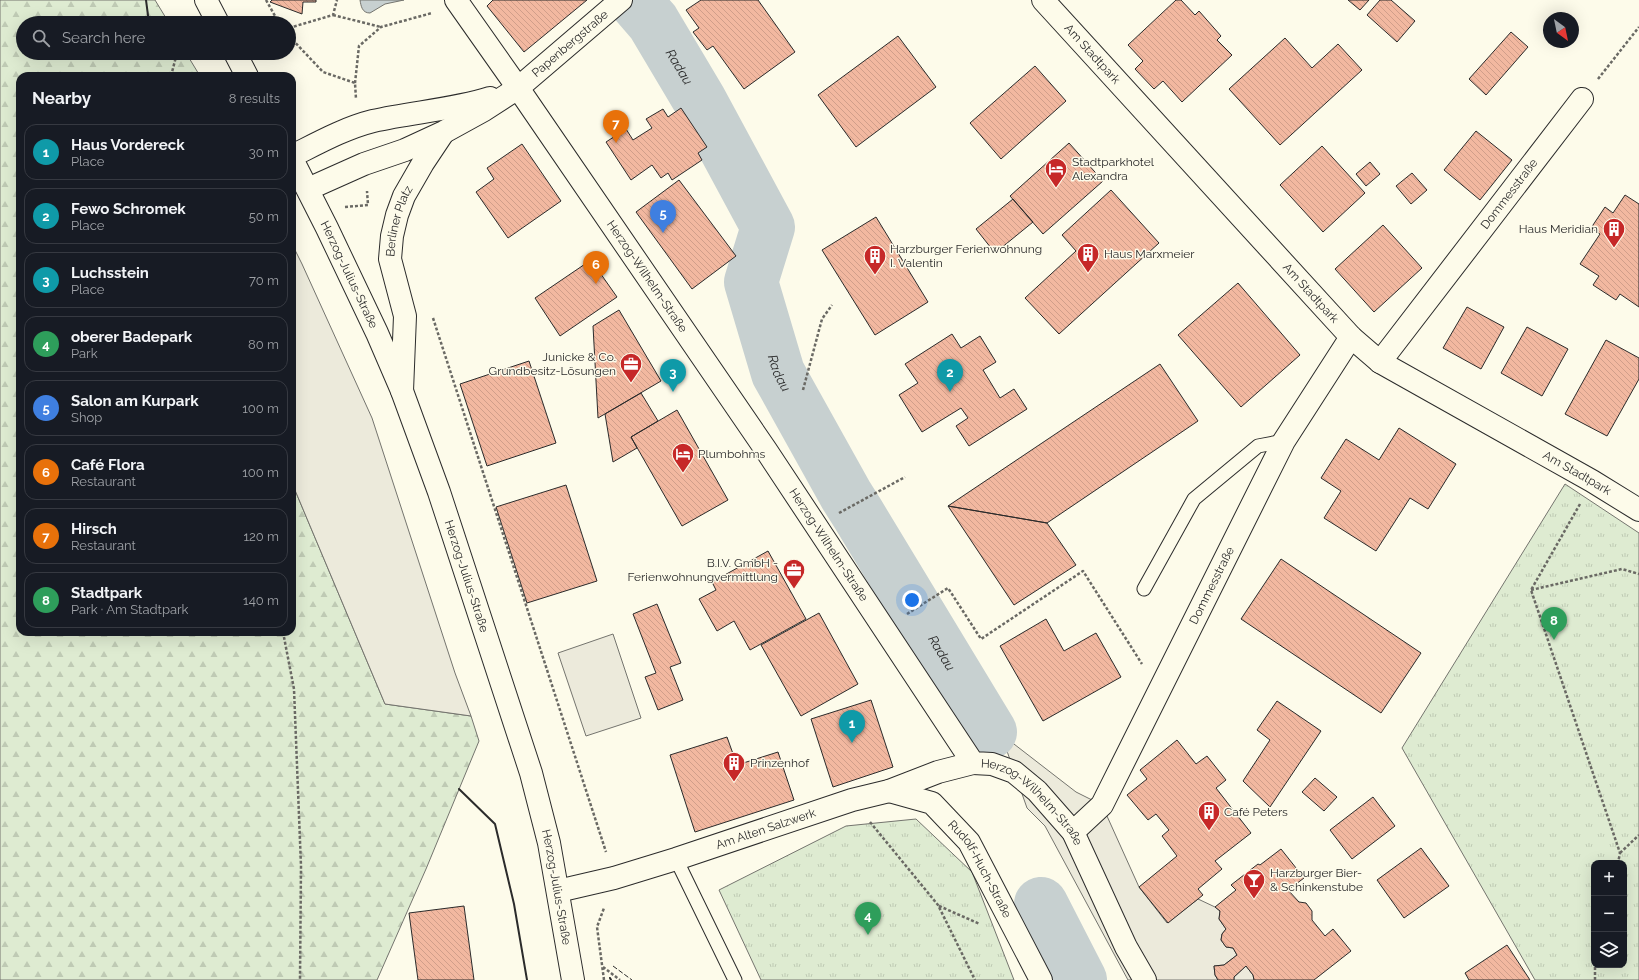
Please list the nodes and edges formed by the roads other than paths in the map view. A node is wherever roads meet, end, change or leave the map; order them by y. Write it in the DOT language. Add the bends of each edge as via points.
graph roads {
  1 [pos="206,0"];
  2 [pos="621,0"];
  3 [pos="1043,0"];
  4 [pos="458,3"];
  5 [pos="214,16"];
  6 [pos="239,60"];
  7 [pos="245,72"];
  8 [pos="518,88"];
  9 [pos="1582,99"];
  10 [pos="444,132"];
  11 [pos="296,156"];
  12 [pos="296,166"];
  13 [pos="308,189"];
  14 [pos="1351,337"];
  15 [pos="1380,362"];
  16 [pos="402,391"];
  17 [pos="1284,441"];
  18 [pos="1639,510"];
  19 [pos="1144,589"];
  20 [pos="973,763"];
  21 [pos="889,791"];
  22 [pos="1073,832"];
  23 [pos="676,859"];
  24 [pos="558,891"];
  25 [pos="573,980"];
  26 [pos="735,980"];
  27 [pos="1042,980"];
  28 [pos="1145,980"];
  1 -- 5 [label="street"];
  2 -- 8 [label="street, Papenbergstraße"];
  3 -- 14 [label="street, Am Stadtpark"];
  4 -- 8 [label="street"];
  6 -- 7 [label="street"];
  8 -- 10 [label="street, Berliner Platz"];
  8 -- 11 [label="street" via="456,107 403,115 358,126"];
  8 -- 20 [label="street, Herzog-Wilhelm-Straße" via="753,428"];
  9 -- 15 [label="street, Dommesstraße"];
  10 -- 13 [label="street, Berliner Platz"];
  10 -- 16 [label="street, Berliner Platz" via="404,196 392,236 390,259 405,316"];
  12 -- 13 [label="street, Herzog-Julius-Straße"];
  13 -- 16 [label="street, Herzog-Julius-Straße"];
  14 -- 15 [label="street, Am Stadtpark"];
  14 -- 17 [label="street, Dommesstraße"];
  15 -- 18 [label="street, Am Stadtpark"];
  16 -- 24 [label="street, Herzog-Julius-Straße" via="459,551 531,773"];
  17 -- 19 [label="lane" via="1258,446 1194,499"];
  17 -- 22 [label="street, Dommesstraße" via="1102,805"];
  20 -- 21 [label="street, Am Alten Salzwerk" via="938,772"];
  20 -- 22 [label="street, Herzog-Wilhelm-Straße" via="992,764 1014,772 1037,792"];
  21 -- 23 [label="street, Am Alten Salzwerk" via="852,800"];
  21 -- 27 [label="street, Rudolf-Huch-Straße" via="932,803 969,842"];
  22 -- 28 [label="street, Herzog-Wilhelm-Straße" via="1126,947"];
  23 -- 24 [label="street, Am Alten Salzwerk" via="614,878"];
  23 -- 26 [label="lane"];
  24 -- 25 [label="street, Herzog-Julius-Straße"];
}
